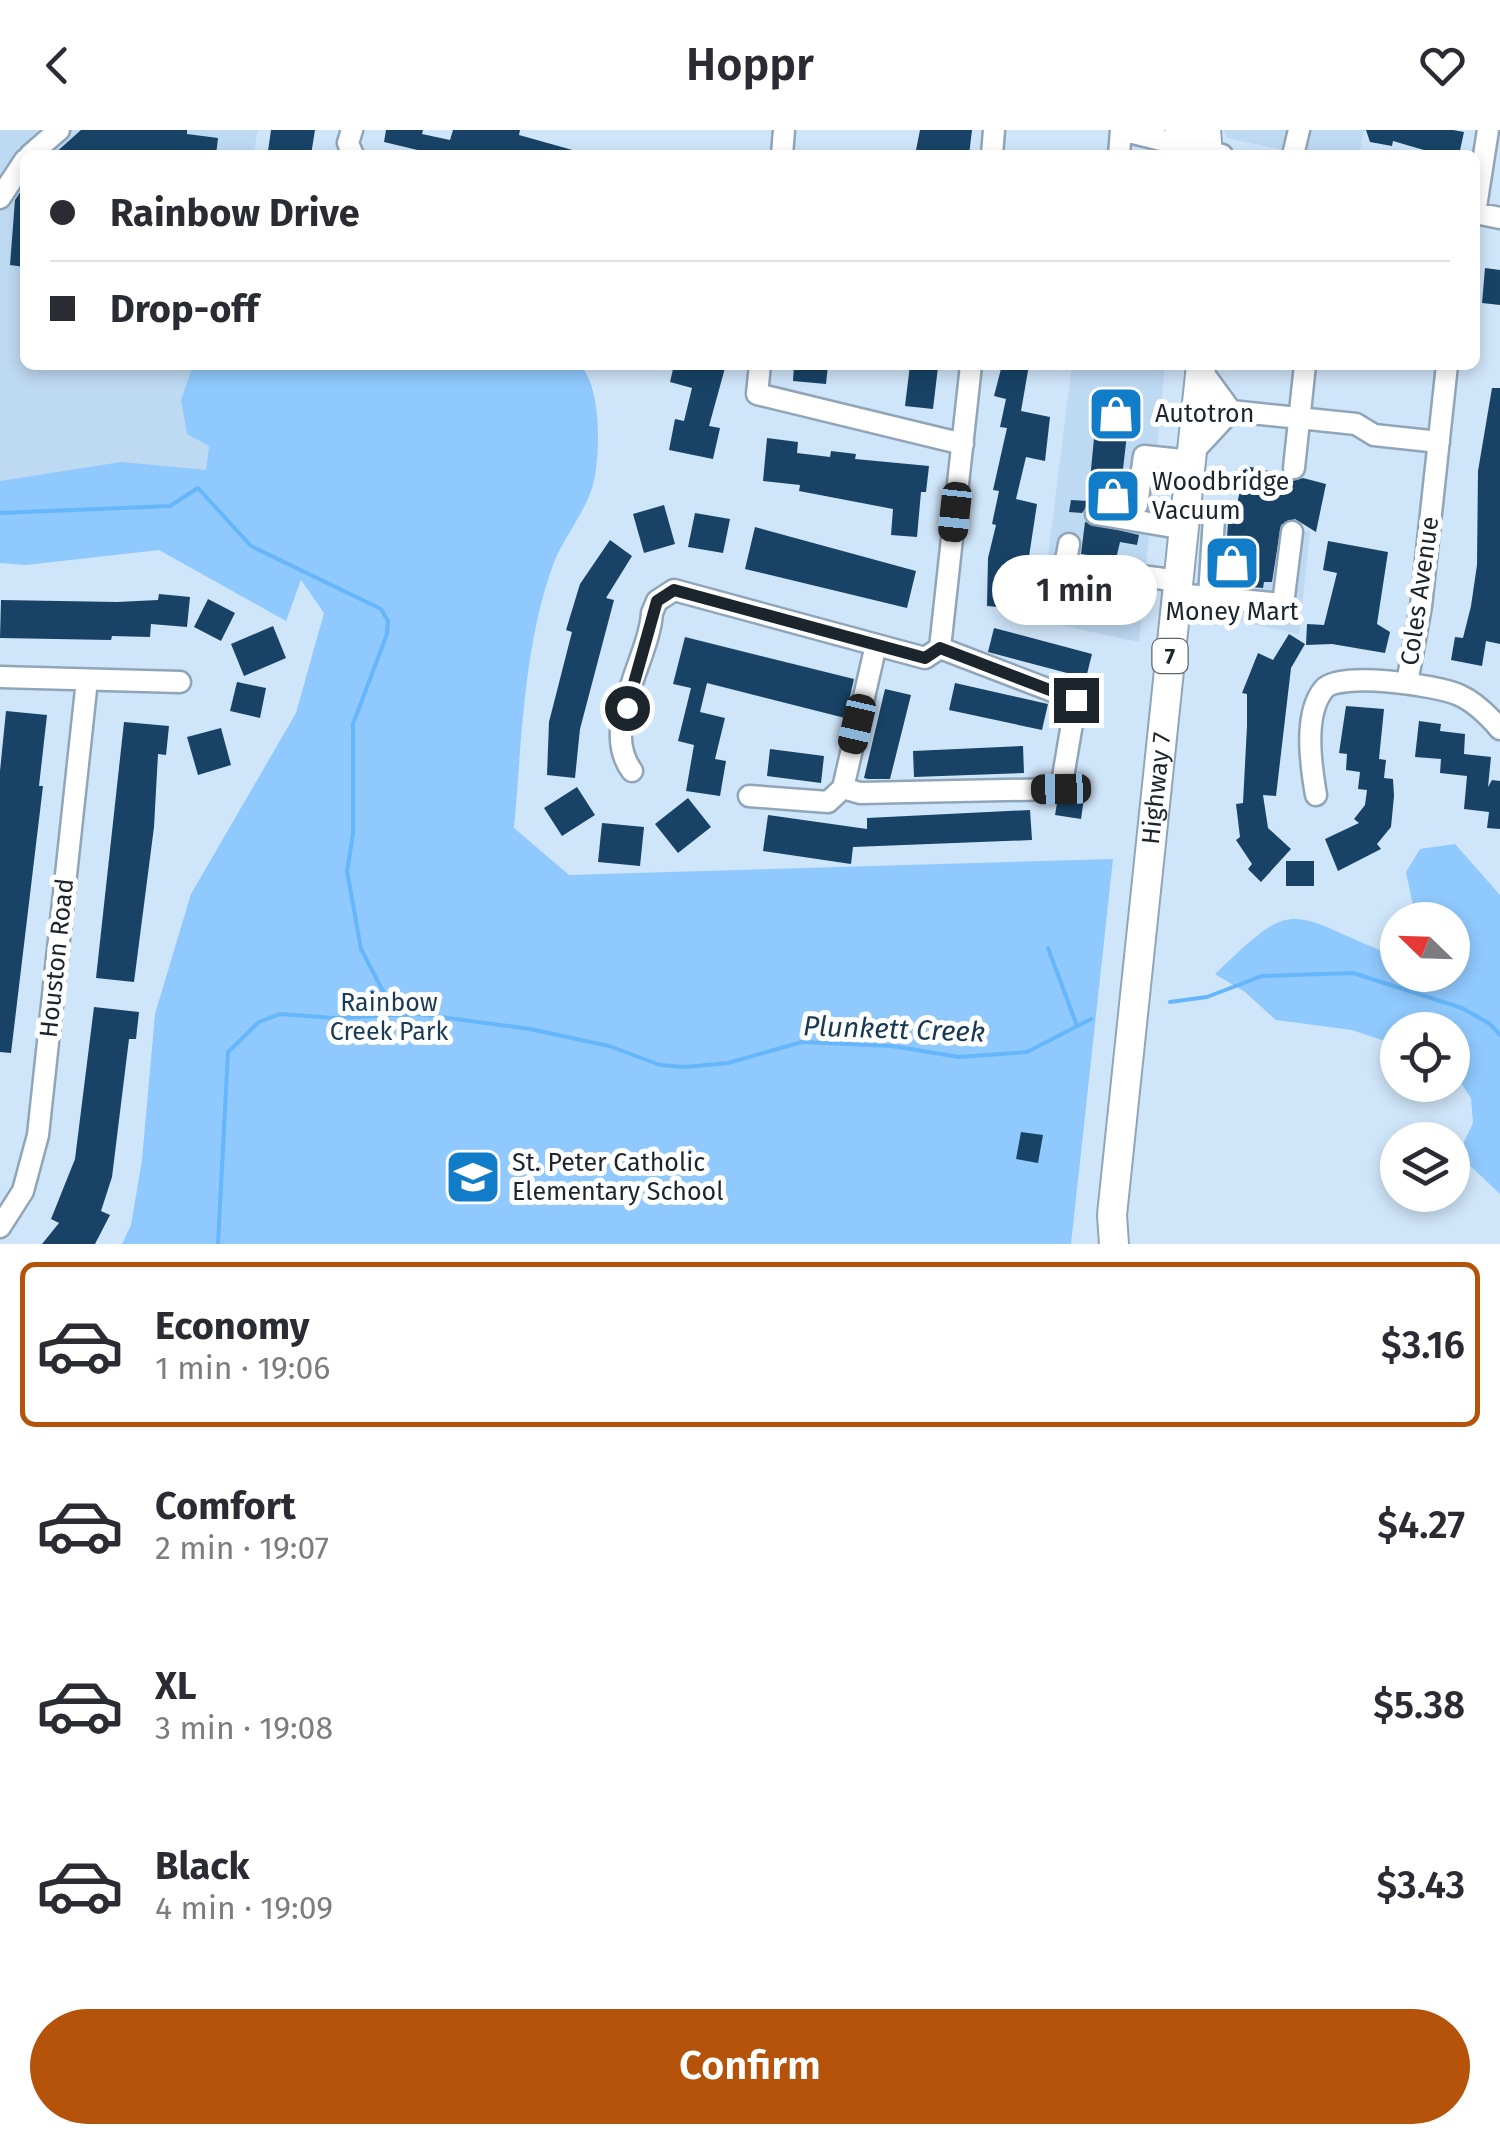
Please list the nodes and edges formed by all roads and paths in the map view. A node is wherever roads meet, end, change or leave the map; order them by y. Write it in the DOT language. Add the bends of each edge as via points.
graph roads {
  1 [pos="1122,130"];
  2 [pos="1488,130"];
  3 [pos="54,131"];
  4 [pos="1198,146"];
  5 [pos="35,150"];
  6 [pos="20,169"];
  7 [pos="1480,180"];
  8 [pos="0,198"];
  9 [pos="759,370"];
  10 [pos="970,370"];
  11 [pos="1201,370"];
  12 [pos="1203,370"];
  13 [pos="1304,370"];
  14 [pos="1446,370"];
  15 [pos="1231,411"];
  16 [pos="1299,418"];
  17 [pos="1439,442"];
  18 [pos="963,444"];
  19 [pos="1192,457"];
  20 [pos="1294,468"];
  21 [pos="1137,504"];
  22 [pos="1096,514"];
  23 [pos="1214,518"];
  24 [pos="1185,529"];
  25 [pos="1292,532"];
  26 [pos="1069,544"];
  27 [pos="1178,588"];
  28 [pos="1208,596"];
  29 [pos="876,645"];
  30 [pos="940,648"];
  31 [pos="0,677"];
  32 [pos="88,680"];
  33 [pos="180,682"];
  34 [pos="1406,683"];
  35 [pos="1500,729"];
  36 [pos="632,771"];
  37 [pos="843,788"];
  38 [pos="1316,795"];
  39 [pos="750,796"];
  40 [pos="1112,1215"];
  41 [pos="0,1227"];
  42 [pos="1101,1244"];
  43 [pos="1114,1244"];
  1 -- 4 [label="street"];
  2 -- 7 [label="street"];
  3 -- 5 [label="street"];
  6 -- 8 [label="street"];
  9 -- 18 [label="street" via="757,394"];
  10 -- 18 [label="street"];
  11 -- 19 [label="main road, Highway 7 / 7"];
  12 -- 15 [label="street"];
  13 -- 16 [label="street"];
  14 -- 17 [label="street, Coles Avenue"];
  15 -- 16 [label="street"];
  15 -- 19 [label="street"];
  16 -- 17 [label="street"];
  16 -- 20 [label="street"];
  17 -- 34 [label="street, Coles Avenue" via="1422,606"];
  18 -- 30 [label="street"];
  19 -- 21 [label="street" via="1144,456"];
  19 -- 24 [label="main road, Highway 7 / 7"];
  22 -- 24 [label="street"];
  23 -- 28 [label="street"];
  24 -- 27 [label="main road, Highway 7 / 7"];
  25 -- 28 [label="street" via="1283,604"];
  26 -- 27 [label="street" via="1065,566"];
  27 -- 28 [label="street"];
  27 -- 40 [label="main road, Highway 7 / 7"];
  29 -- 30 [label="street" via="925,658"];
  29 -- 36 [label="street" via="685,592 665,594 652,612 620,737"];
  29 -- 37 [label="street"];
  30 -- 37 [label="street" via="1076,700 1061,789"];
  31 -- 32 [label="street"];
  32 -- 33 [label="street"];
  32 -- 41 [label="street, Houston Road" via="38,1135 23,1191"];
  34 -- 35 [label="street" via="1466,698"];
  34 -- 38 [label="street, Coles Avenue" via="1339,680 1323,690 1310,763"];
  37 -- 39 [label="street" via="828,802"];
  40 -- 42 [label="main road, Highway 7 / 7"];
  40 -- 43 [label="main road, Highway 7 / 7"];
}
